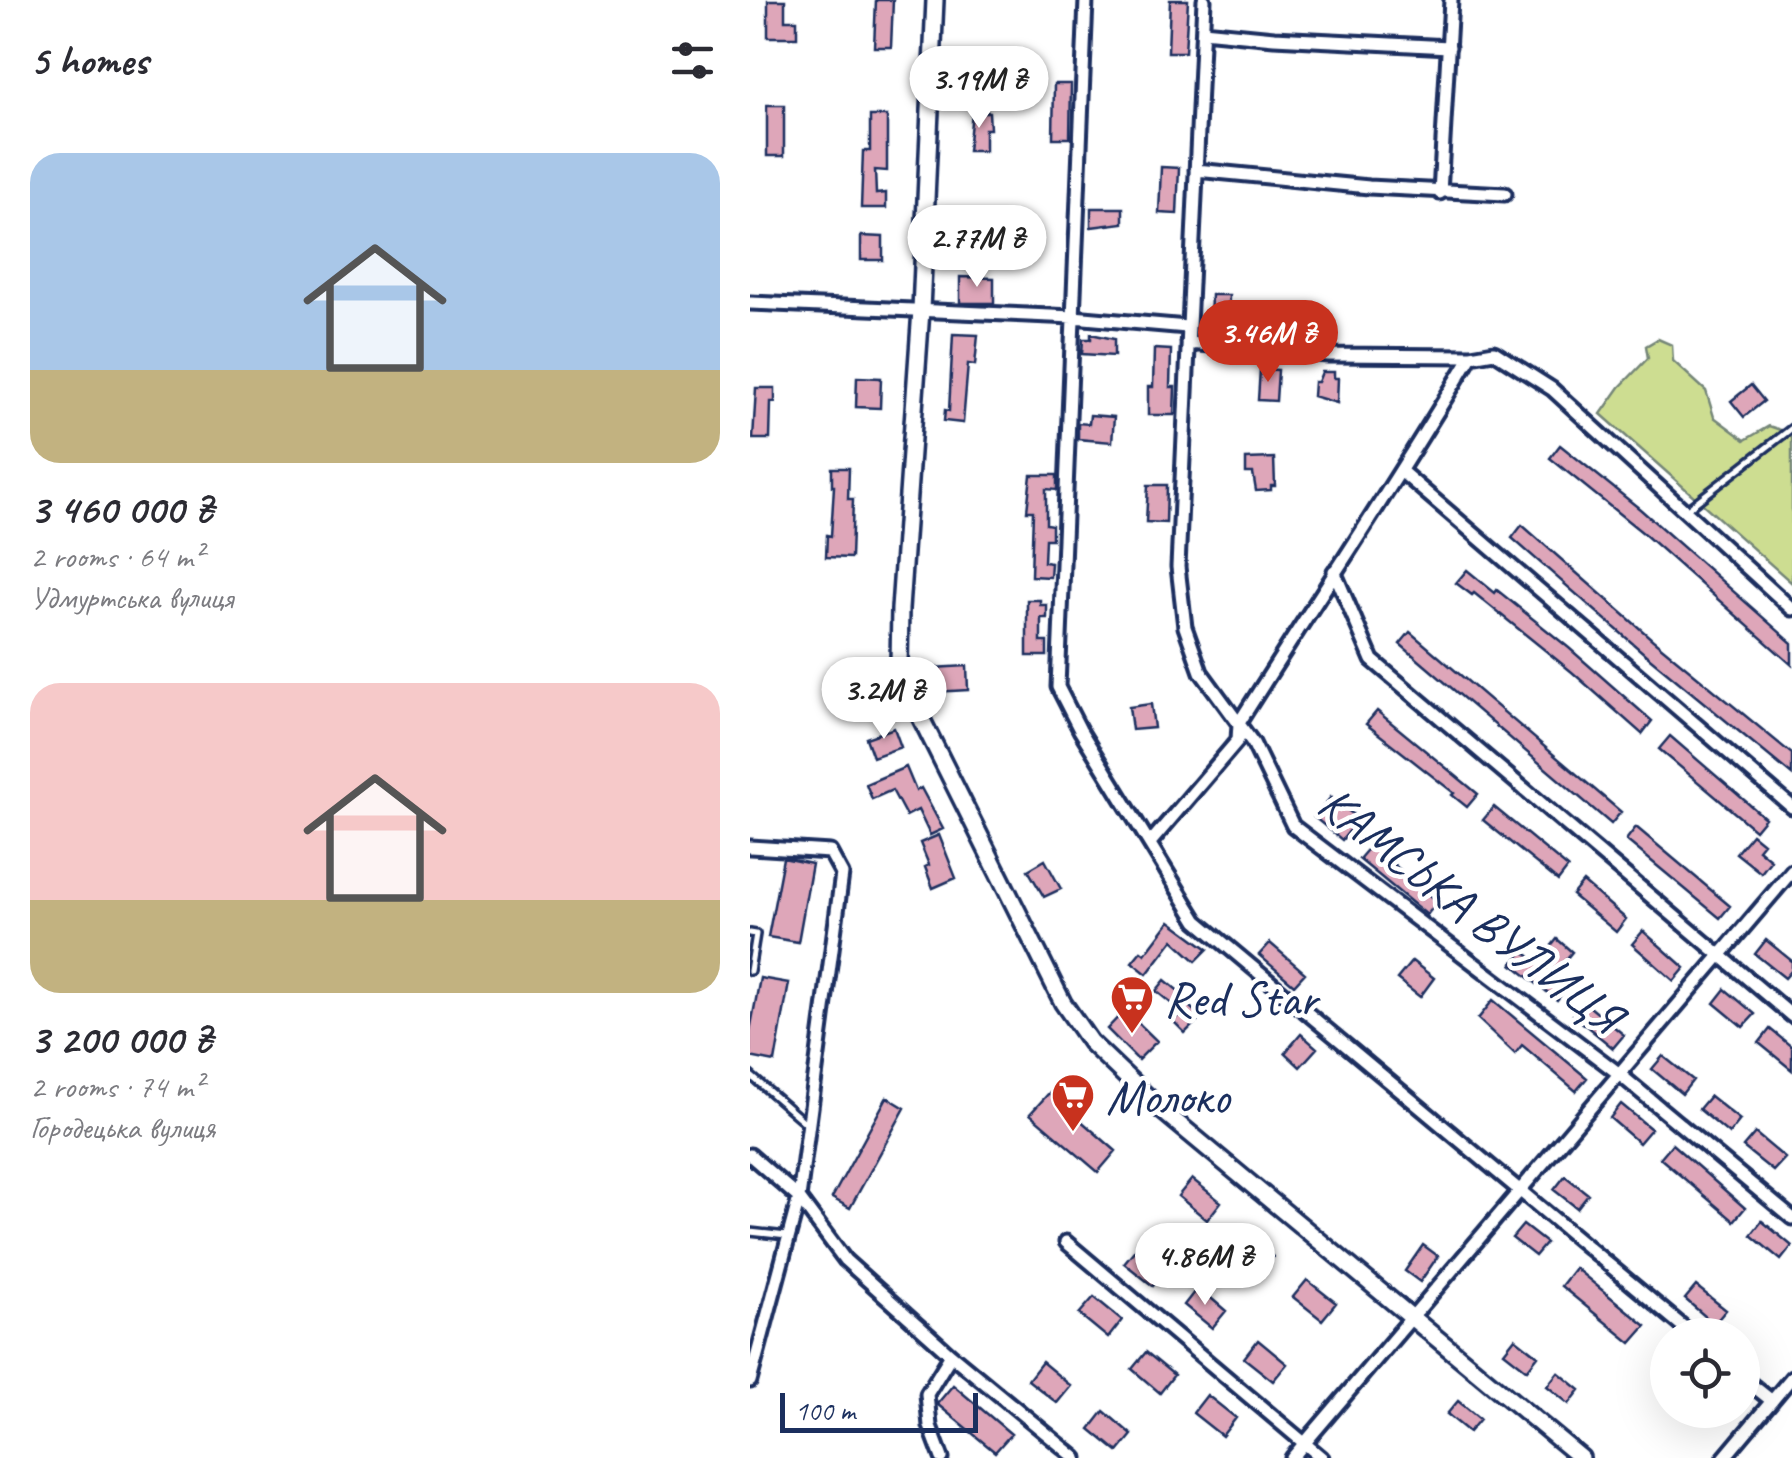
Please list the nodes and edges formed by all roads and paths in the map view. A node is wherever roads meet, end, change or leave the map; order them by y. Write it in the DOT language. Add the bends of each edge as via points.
graph roads {
  1 [pos="934,0"];
  2 [pos="1086,0"];
  3 [pos="1204,0"];
  4 [pos="1451,0"];
  5 [pos="1203,31"];
  6 [pos="1449,47"];
  7 [pos="1196,170"];
  8 [pos="1440,193"];
  9 [pos="1505,194"];
  10 [pos="750,302"];
  11 [pos="921,310"];
  12 [pos="1073,317"];
  13 [pos="1188,327"];
  14 [pos="1188,343"];
  15 [pos="1471,356"];
  16 [pos="1792,428"];
  17 [pos="1402,472"];
  18 [pos="1684,511"];
  19 [pos="1334,572"];
  20 [pos="1792,609"];
  21 [pos="1239,723"];
  22 [pos="1792,807"];
  23 [pos="1150,843"];
  24 [pos="750,848"];
  25 [pos="1792,871"];
  26 [pos="750,933"];
  27 [pos="1721,954"];
  28 [pos="750,971"];
  29 [pos="1792,1016"];
  30 [pos="1618,1073"];
  31 [pos="750,1076"];
  32 [pos="808,1125"];
  33 [pos="750,1156"];
  34 [pos="1521,1190"];
  35 [pos="799,1198"];
  36 [pos="1792,1218"];
  37 [pos="750,1232"];
  38 [pos="789,1236"];
  39 [pos="1066,1242"];
  40 [pos="1673,1318"];
  41 [pos="1411,1319"];
  42 [pos="951,1355"];
  43 [pos="1792,1378"];
  44 [pos="750,1379"];
  45 [pos="1760,1391"];
  46 [pos="1772,1401"];
  47 [pos="1305,1443"];
  48 [pos="942,1458"];
  49 [pos="1076,1458"];
  50 [pos="1292,1458"];
  51 [pos="1322,1458"];
  52 [pos="1582,1458"];
  53 [pos="1724,1458"];
  1 -- 11 [label="main road"];
  2 -- 12 [label="street"];
  3 -- 5 [label="street, КАМСЬКА ВУЛИЦЯ"];
  4 -- 6 [label="street"];
  5 -- 6 [label="street"];
  5 -- 7 [label="street, КАМСЬКА ВУЛИЦЯ"];
  6 -- 8 [label="street"];
  7 -- 8 [label="street"];
  7 -- 13 [label="street, КАМСЬКА ВУЛИЦЯ"];
  8 -- 9 [label="street"];
  10 -- 11 [label="street"];
  11 -- 12 [label="street"];
  11 -- 41 [label="main road" via="900,609 900,664 915,707 1063,1003 1090,1042"];
  12 -- 13 [label="street"];
  12 -- 23 [label="street" via="1058,687"];
  13 -- 14 [label="street, КАМСЬКА ВУЛИЦЯ"];
  14 -- 15 [label="street" via="1328,355"];
  14 -- 21 [label="street, КАМСЬКА ВУЛИЦЯ" via="1178,567 1185,627 1201,672"];
  15 -- 17 [label="street"];
  15 -- 18 [label="street" via="1494,352 1552,390"];
  16 -- 18 [label="lane"];
  17 -- 19 [label="street"];
  17 -- 22 [label="street"];
  18 -- 20 [label="street"];
  19 -- 21 [label="street"];
  19 -- 27 [label="street" via="1372,660"];
  21 -- 23 [label="street" via="1238,740"];
  21 -- 30 [label="street, КАМСЬКА ВУЛИЦЯ" via="1294,826"];
  23 -- 34 [label="street" via="1196,921"];
  24 -- 32 [label="street" via="830,852 842,874"];
  25 -- 27 [label="street"];
  26 -- 28 [label="lane" via="756,934"];
  27 -- 29 [label="street"];
  27 -- 30 [label="street"];
  30 -- 34 [label="street"];
  30 -- 36 [label="street, КАМСЬКА ВУЛИЦЯ"];
  31 -- 32 [label="lane"];
  32 -- 35 [label="street"];
  33 -- 35 [label="street"];
  34 -- 40 [label="street"];
  34 -- 41 [label="street"];
  35 -- 38 [label="street"];
  35 -- 42 [label="street" via="844,1260"];
  37 -- 38 [label="lane"];
  38 -- 44 [label="street"];
  39 -- 47 [label="street"];
  41 -- 47 [label="street"];
  41 -- 52 [label="main road"];
  42 -- 48 [label="street" via="927,1394"];
  42 -- 49 [label="street"];
  43 -- 46 [label="street"];
  45 -- 46 [label="street"];
  46 -- 53 [label="street"];
  47 -- 50 [label="street"];
  47 -- 51 [label="street"];
}
